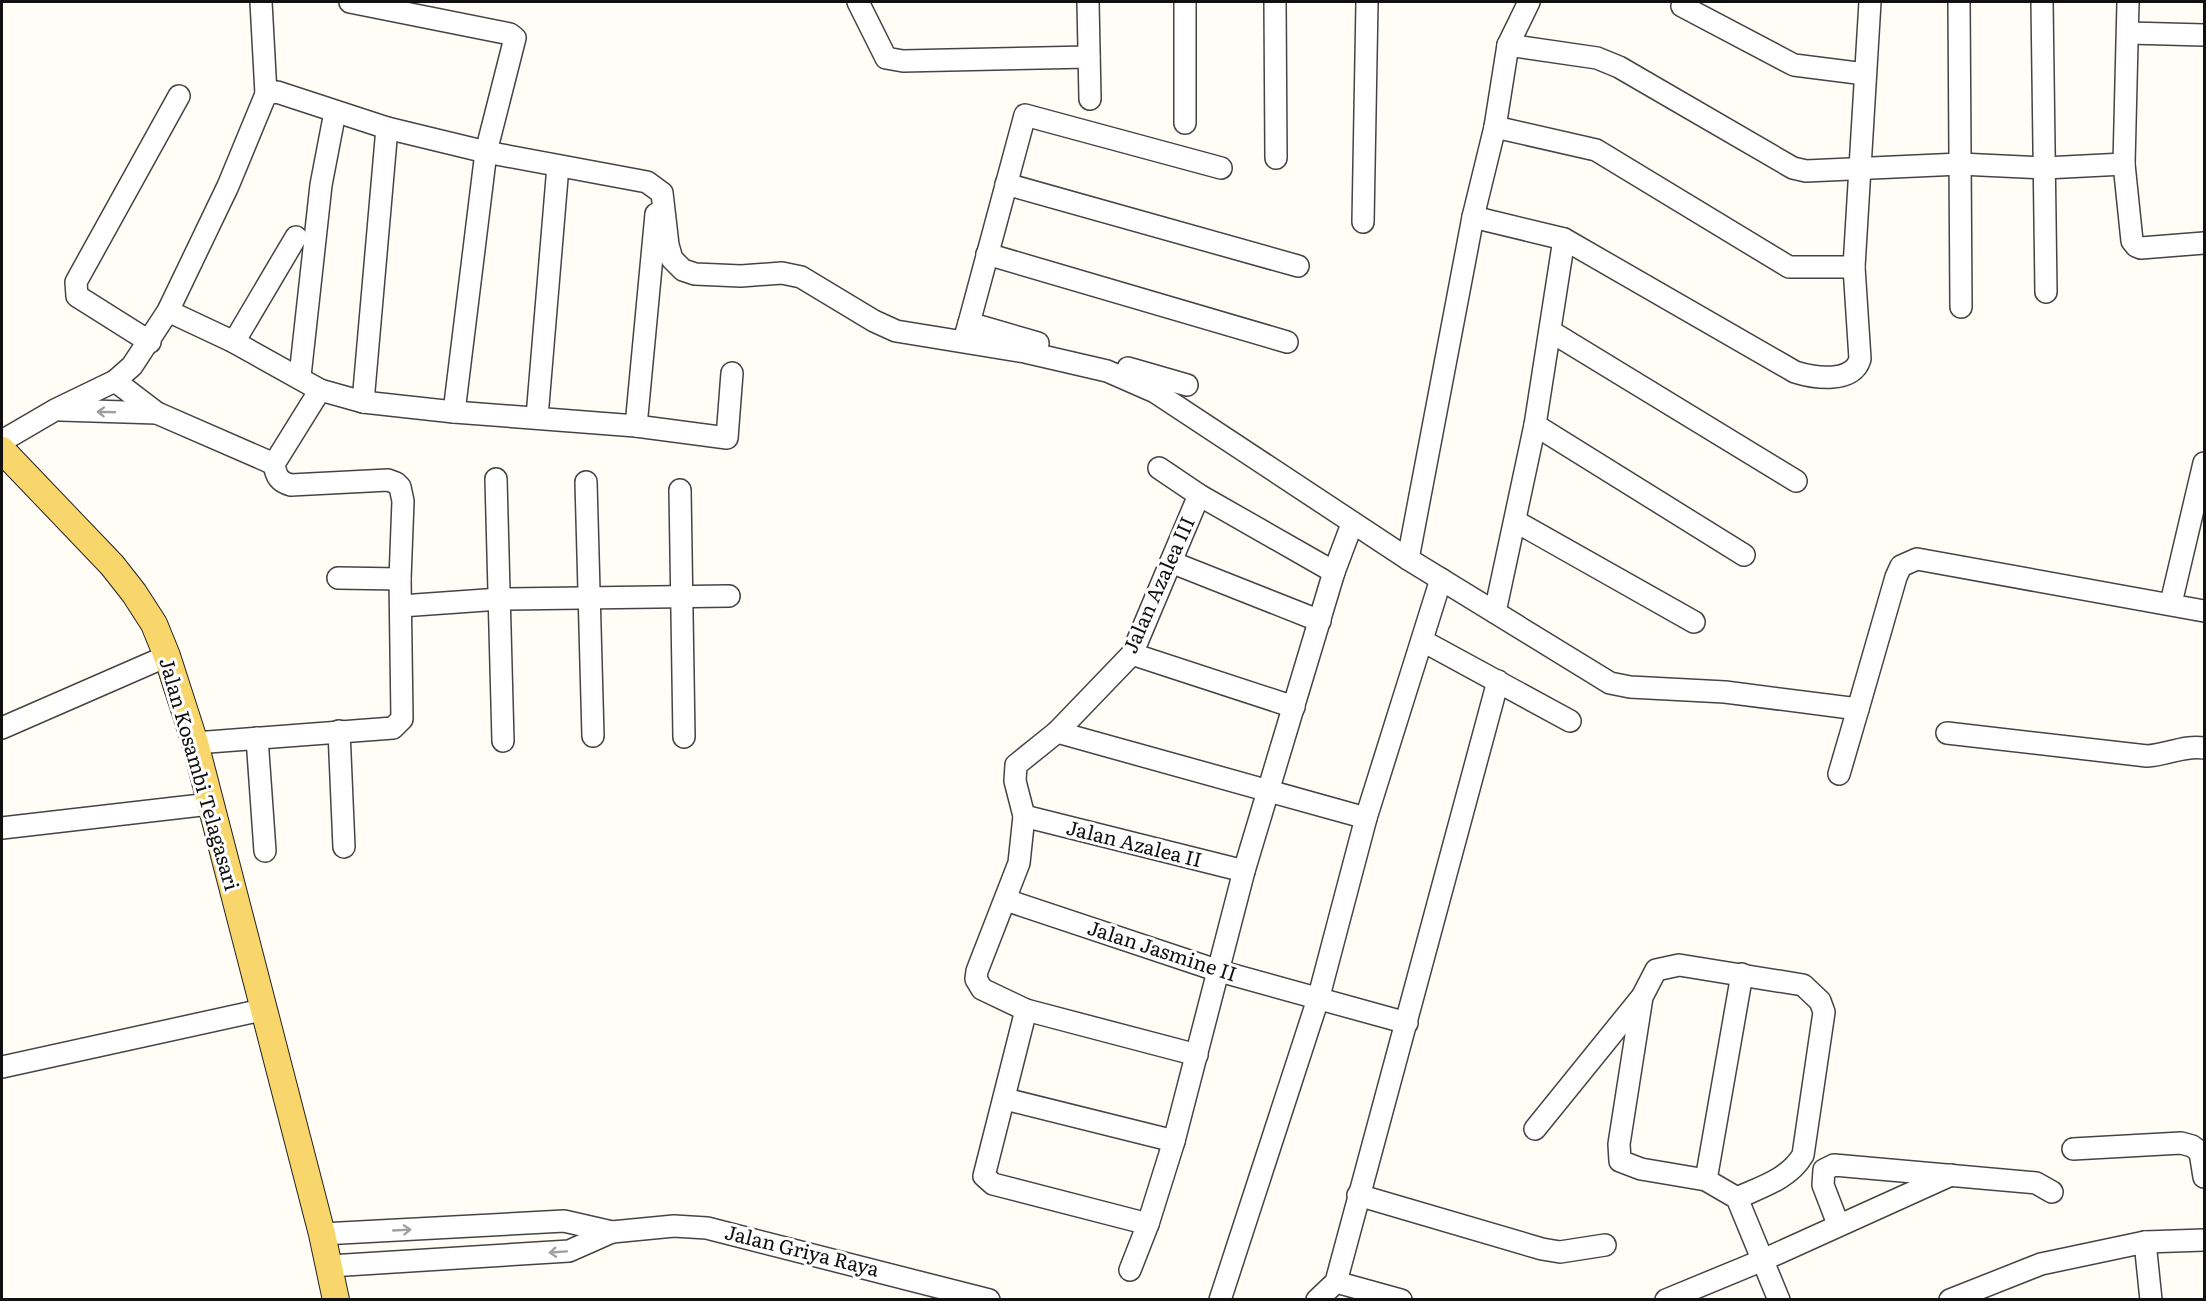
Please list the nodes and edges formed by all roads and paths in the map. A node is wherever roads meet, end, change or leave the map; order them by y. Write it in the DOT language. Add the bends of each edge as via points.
graph roads {
  1 [pos="261,2"];
  2 [pos="350,2"];
  3 [pos="858,2"];
  4 [pos="1088,2"];
  5 [pos="1185,2"];
  6 [pos="1275,2"];
  7 [pos="1367,2"];
  8 [pos="1529,2"];
  9 [pos="1870,2"];
  10 [pos="1959,2"];
  11 [pos="2042,2"];
  12 [pos="2128,2"];
  13 [pos="1682,6"];
  14 [pos="2129,33"];
  15 [pos="2205,35"];
  16 [pos="1508,45"];
  17 [pos="1089,57"];
  18 [pos="1865,74"];
  19 [pos="266,94"];
  20 [pos="180,96"];
  21 [pos="1090,99"];
  22 [pos="335,112"];
  23 [pos="1185,123"];
  24 [pos="1495,127"];
  25 [pos="387,128"];
  26 [pos="486,152"];
  27 [pos="1276,158"];
  28 [pos="1960,164"];
  29 [pos="2124,164"];
  30 [pos="558,166"];
  31 [pos="1859,167"];
  32 [pos="1221,168"];
  33 [pos="2045,168"];
  34 [pos="1006,184"];
  35 [pos="658,188"];
  36 [pos="1473,217"];
  37 [pos="1364,222"];
  38 [pos="296,237"];
  39 [pos="1564,239"];
  40 [pos="2205,243"];
  41 [pos="987,254"];
  42 [pos="1298,266"];
  43 [pos="1854,267"];
  44 [pos="2046,291"];
  45 [pos="1961,307"];
  46 [pos="168,311"];
  47 [pos="1550,331"];
  48 [pos="966,333"];
  49 [pos="150,342"];
  50 [pos="234,342"];
  51 [pos="1287,342"];
  52 [pos="732,373"];
  53 [pos="300,376"];
  54 [pos="114,381"];
  55 [pos="1187,385"];
  56 [pos="320,390"];
  57 [pos="363,402"];
  58 [pos="55,410"];
  59 [pos="454,412"];
  60 [pos="157,413"];
  61 [pos="537,417"];
  62 [pos="1535,425"];
  63 [pos="636,426"];
  64 [pos="2,441"];
  65 [pos="2,450"];
  66 [pos="2205,463"];
  67 [pos="274,464"];
  68 [pos="1159,468"];
  69 [pos="496,480"];
  70 [pos="1796,481"];
  71 [pos="586,482"];
  72 [pos="680,490"];
  73 [pos="1198,495"];
  74 [pos="1515,521"];
  75 [pos="1352,524"];
  76 [pos="1744,555"];
  77 [pos="1408,560"];
  78 [pos="1171,562"];
  79 [pos="1334,572"];
  80 [pos="338,578"];
  81 [pos="400,579"];
  82 [pos="1442,579"];
  83 [pos="729,596"];
  84 [pos="682,597"];
  85 [pos="590,598"];
  86 [pos="500,599"];
  87 [pos="2171,603"];
  88 [pos="401,606"];
  89 [pos="2205,611"];
  90 [pos="1495,612"];
  91 [pos="1320,621"];
  92 [pos="1694,622"];
  93 [pos="1423,641"];
  94 [pos="1132,654"];
  95 [pos="168,656"];
  96 [pos="1498,681"];
  97 [pos="1294,707"];
  98 [pos="1858,709"];
  99 [pos="1570,721"];
  100 [pos="2,728"];
  101 [pos="339,730"];
  102 [pos="1057,732"];
  103 [pos="1947,733"];
  104 [pos="593,736"];
  105 [pos="684,737"];
  106 [pos="257,738"];
  107 [pos="503,741"];
  108 [pos="195,743"];
  109 [pos="2205,748"];
  110 [pos="1839,774"];
  111 [pos="1269,793"];
  112 [pos="210,804"];
  113 [pos="1024,816"];
  114 [pos="1366,818"];
  115 [pos="2,828"];
  116 [pos="344,847"];
  117 [pos="265,851"];
  118 [pos="1244,871"];
  119 [pos="1006,900"];
  120 [pos="1219,970"];
  121 [pos="1742,974"];
  122 [pos="1319,996"];
  123 [pos="1642,997"];
  124 [pos="262,1010"];
  125 [pos="1026,1010"];
  126 [pos="1407,1023"];
  127 [pos="1197,1055"];
  128 [pos="2,1067"];
  129 [pos="1005,1099"];
  130 [pos="1535,1129"];
  131 [pos="1174,1141"];
  132 [pos="2073,1149"];
  133 [pos="1951,1175"];
  134 [pos="2205,1177"];
  135 [pos="1707,1180"];
  136 [pos="2052,1192"];
  137 [pos="1358,1195"];
  138 [pos="1737,1198"];
  139 [pos="1149,1224"];
  140 [pos="1838,1224"];
  141 [pos="363,1232"];
  142 [pos="612,1232"];
  143 [pos="322,1233"];
  144 [pos="2205,1240"];
  145 [pos="2145,1242"];
  146 [pos="1605,1245"];
  147 [pos="1763,1260"];
  148 [pos="366,1264"];
  149 [pos="330,1266"];
  150 [pos="1130,1270"];
  151 [pos="1336,1282"];
  152 [pos="970,1297"];
  153 [pos="336,1299"];
  154 [pos="1220,1299"];
  155 [pos="1317,1299"];
  156 [pos="1401,1299"];
  157 [pos="1666,1299"];
  158 [pos="1779,1299"];
  159 [pos="1950,1299"];
  160 [pos="2151,1299"];
  1 -- 19 [label="street"];
  2 -- 26 [label="street" via="514,36 515,45"];
  3 -- 17 [label="street" via="886,58 903,61"];
  4 -- 17 [label="street"];
  5 -- 23 [label="street"];
  6 -- 27 [label="street"];
  7 -- 37 [label="street"];
  8 -- 16 [label="street"];
  9 -- 18 [label="street"];
  10 -- 28 [label="street"];
  11 -- 33 [label="street"];
  12 -- 14 [label="street"];
  13 -- 18 [label="street" via="1794,65"];
  14 -- 15 [label="street"];
  14 -- 29 [label="street"];
  16 -- 24 [label="street"];
  16 -- 31 [label="street" via="1604,61 1793,168 1806,171"];
  17 -- 21 [label="street"];
  18 -- 31 [label="street"];
  19 -- 22 [label="street" via="277,92"];
  19 -- 46 [label="street"];
  20 -- 49 [label="street" via="74,289 77,296"];
  22 -- 25 [label="street"];
  22 -- 53 [label="street" via="321,185"];
  24 -- 36 [label="street"];
  24 -- 43 [label="street" via="1596,150 1790,267"];
  25 -- 26 [label="street"];
  25 -- 57 [label="street"];
  26 -- 30 [label="street"];
  26 -- 59 [label="street"];
  28 -- 31 [label="street"];
  28 -- 33 [label="street"];
  28 -- 45 [label="street"];
  29 -- 33 [label="street"];
  29 -- 40 [label="street" via="2132,241 2136,246"];
  30 -- 35 [label="street" via="647,182"];
  30 -- 61 [label="street"];
  31 -- 43 [label="street"];
  32 -- 34 [label="street" via="1025,116"];
  33 -- 44 [label="street"];
  34 -- 41 [label="street"];
  34 -- 42 [label="street"];
  35 -- 48 [label="street" via="665,203 672,259 683,270 695,274 792,275 896,331"];
  35 -- 63 [label="street"];
  36 -- 39 [label="street"];
  36 -- 77 [label="street"];
  38 -- 50 [label="street"];
  39 -- 43 [label="street" via="1795,372 1809,376 1843,375 1858,365"];
  39 -- 47 [label="street"];
  41 -- 48 [label="street"];
  41 -- 51 [label="street"];
  46 -- 49 [label="street"];
  46 -- 50 [label="street"];
  47 -- 62 [label="street"];
  47 -- 70 [label="street"];
  48 -- 55 [label="street"];
  48 -- 75 [label="street" via="1107,371 1155,392"];
  49 -- 54 [label="street" via="132,366"];
  50 -- 53 [label="street"];
  52 -- 63 [label="street" via="727,438"];
  53 -- 56 [label="street"];
  54 -- 58 [label="street"];
  54 -- 60 [label="street"];
  56 -- 57 [label="street"];
  56 -- 67 [label="street"];
  57 -- 59 [label="street"];
  60 -- 58 [label="street, one-way"];
  58 -- 64 [label="street"];
  59 -- 61 [label="street"];
  60 -- 67 [label="street"];
  61 -- 63 [label="street"];
  62 -- 74 [label="street"];
  62 -- 76 [label="street"];
  65 -- 95 [label="main road, Jalan Kosambi Telagasari" via="112,565 154,624"];
  66 -- 87 [label="street"];
  67 -- 81 [label="street" via="278,478 291,485 388,480 396,483 403,501"];
  68 -- 73 [label="street"];
  69 -- 86 [label="street"];
  71 -- 85 [label="street"];
  72 -- 84 [label="street"];
  73 -- 78 [label="street, Jalan Azalea III"];
  73 -- 79 [label="street"];
  74 -- 90 [label="street"];
  74 -- 92 [label="street"];
  75 -- 77 [label="street"];
  75 -- 79 [label="street"];
  77 -- 82 [label="street"];
  78 -- 91 [label="street"];
  78 -- 94 [label="street, Jalan Azalea III"];
  79 -- 91 [label="street"];
  80 -- 81 [label="street"];
  81 -- 88 [label="street"];
  82 -- 90 [label="street"];
  82 -- 93 [label="street"];
  83 -- 84 [label="street"];
  84 -- 85 [label="street"];
  84 -- 105 [label="street"];
  85 -- 86 [label="street"];
  85 -- 104 [label="street"];
  86 -- 88 [label="street"];
  86 -- 107 [label="street"];
  87 -- 89 [label="street"];
  87 -- 98 [label="street" via="1930,560 1910,561 1901,566 1896,577"];
  88 -- 101 [label="street" via="402,719 393,728"];
  90 -- 98 [label="street" via="1610,683 1725,692"];
  91 -- 97 [label="street"];
  93 -- 96 [label="street"];
  93 -- 114 [label="street"];
  94 -- 97 [label="street"];
  94 -- 102 [label="street, Jalan Azalea III"];
  95 -- 100 [label="street"];
  95 -- 108 [label="main road, Jalan Kosambi Telagasari"];
  96 -- 99 [label="street"];
  96 -- 126 [label="street"];
  97 -- 111 [label="street"];
  98 -- 110 [label="street"];
  101 -- 106 [label="street"];
  101 -- 116 [label="street"];
  102 -- 111 [label="street"];
  102 -- 113 [label="street, Jalan Azalea III" via="1016,765 1015,782"];
  103 -- 109 [label="street" via="2147,756"];
  106 -- 108 [label="street"];
  106 -- 117 [label="street"];
  108 -- 112 [label="main road, Jalan Kosambi Telagasari"];
  111 -- 114 [label="street"];
  111 -- 118 [label="street"];
  112 -- 115 [label="street"];
  112 -- 124 [label="main road, Jalan Kosambi Telagasari"];
  113 -- 118 [label="street, Jalan Azalea II"];
  113 -- 119 [label="street, Jalan Azalea III" via="1019,862"];
  114 -- 122 [label="street"];
  118 -- 120 [label="street"];
  119 -- 120 [label="street, Jalan Jasmine II"];
  119 -- 125 [label="street, Jalan Azalea III" via="976,979 982,989"];
  120 -- 122 [label="street, Jalan Jasmine II"];
  120 -- 127 [label="street"];
  121 -- 123 [label="street" via="1679,965 1656,970"];
  121 -- 135 [label="street"];
  121 -- 138 [label="street" via="1803,985 1820,1001 1825,1023 1803,1155 1788,1173"];
  122 -- 126 [label="street, Jalan Jasmine II"];
  122 -- 154 [label="street"];
  123 -- 130 [label="street"];
  123 -- 135 [label="street" via="1619,1144 1620,1161 1641,1169"];
  124 -- 128 [label="street"];
  124 -- 143 [label="main road, Jalan Kosambi Telagasari"];
  125 -- 127 [label="street"];
  125 -- 129 [label="street"];
  126 -- 137 [label="street"];
  127 -- 131 [label="street"];
  129 -- 131 [label="street"];
  129 -- 139 [label="street" via="984,1170 987,1180"];
  131 -- 139 [label="street"];
  132 -- 134 [label="street" via="2181,1143 2200,1152"];
  133 -- 136 [label="street" via="2036,1183"];
  133 -- 140 [label="street"];
  133 -- 140 [label="street" via="1829,1166 1821,1180"];
  135 -- 138 [label="street"];
  137 -- 146 [label="street" via="1542,1249 1560,1252"];
  137 -- 151 [label="street"];
  138 -- 147 [label="street"];
  139 -- 150 [label="street"];
  140 -- 147 [label="street"];
  141 -- 142 [label="street, Jalan Griya Raya, one-way" via="564,1221"];
  141 -- 143 [label="street, Jalan Griya Raya"];
  141 -- 148 [label="street"];
  142 -- 148 [label="street, Jalan Griya Raya, one-way" via="569,1251"];
  142 -- 152 [label="street, Jalan Griya Raya" via="707,1227"];
  143 -- 149 [label="main road, Jalan Kosambi Telagasari"];
  144 -- 145 [label="street"];
  145 -- 159 [label="street" via="2041,1264"];
  145 -- 160 [label="street"];
  147 -- 157 [label="street"];
  147 -- 158 [label="street"];
  148 -- 149 [label="street, Jalan Griya Raya"];
  149 -- 153 [label="main road, Jalan Kosambi Telagasari"];
  151 -- 155 [label="street"];
  151 -- 156 [label="street"];
}
